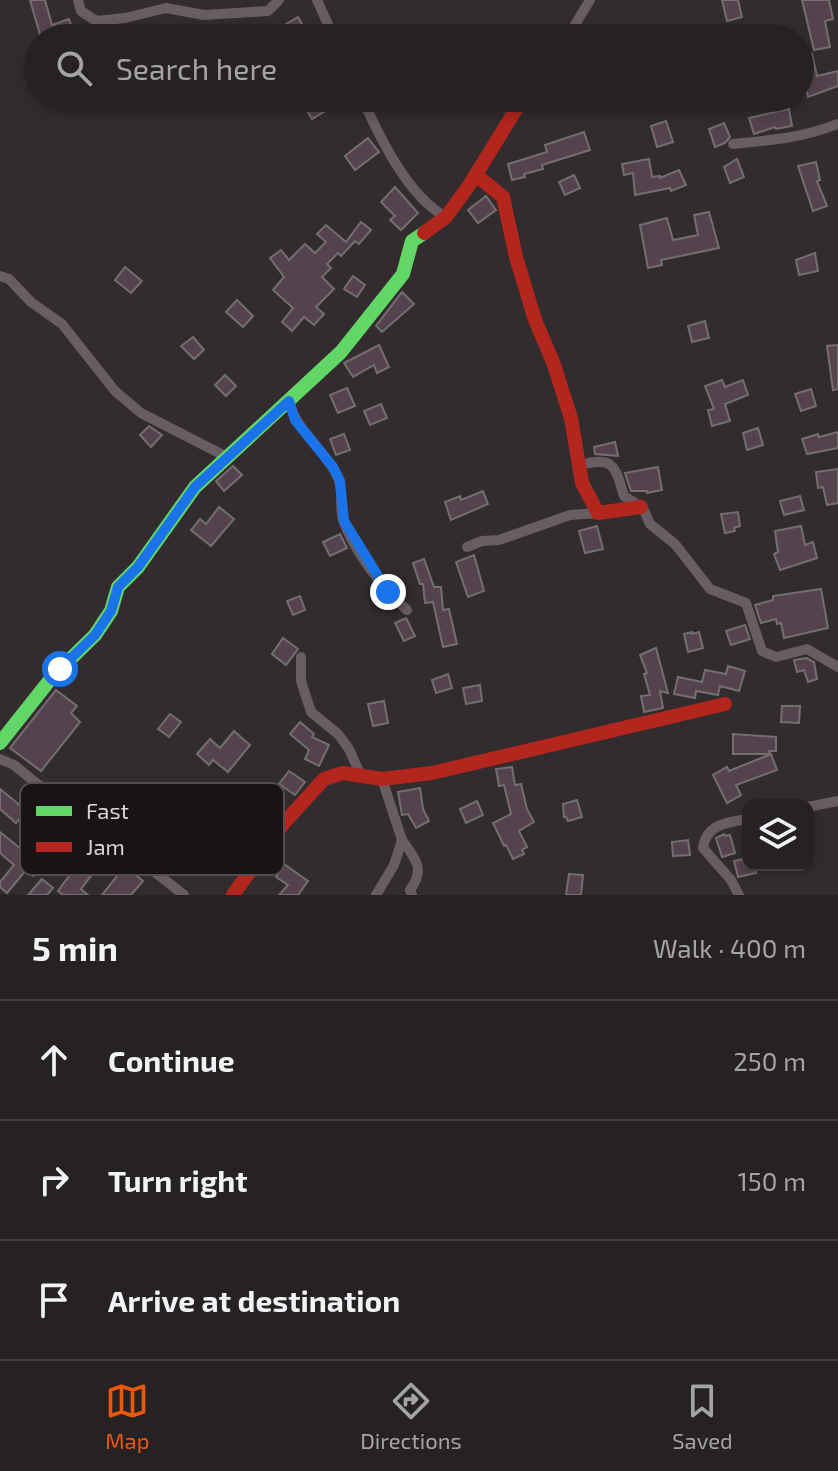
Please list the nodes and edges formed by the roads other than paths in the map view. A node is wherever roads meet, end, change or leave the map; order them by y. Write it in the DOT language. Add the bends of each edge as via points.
graph roads {
  1 [pos="78,0"];
  2 [pos="279,0"];
  3 [pos="317,0"];
  4 [pos="590,0"];
  5 [pos="328,24"];
  6 [pos="575,24"];
  7 [pos="370,112"];
  8 [pos="514,112"];
  9 [pos="838,124"];
  10 [pos="733,144"];
  11 [pos="476,175"];
  12 [pos="446,217"];
  13 [pos="0,276"];
  14 [pos="289,401"];
  15 [pos="227,457"];
  16 [pos="580,465"];
  17 [pos="641,507"];
  18 [pos="598,513"];
  19 [pos="467,547"];
  20 [pos="407,610"];
  21 [pos="301,657"];
  22 [pos="838,667"];
  23 [pos="725,704"];
  24 [pos="0,743"];
  25 [pos="0,759"];
  26 [pos="361,776"];
  27 [pos="382,779"];
  28 [pos="36,783"];
  29 [pos="838,801"];
  30 [pos="814,806"];
  31 [pos="742,820"];
  32 [pos="284,823"];
  33 [pos="402,840"];
  34 [pos="159,875"];
  35 [pos="247,875"];
  36 [pos="184,895"];
  37 [pos="233,895"];
  38 [pos="376,895"];
  39 [pos="412,895"];
  40 [pos="739,895"];
  1 -- 2 [label="street" via="81,11 96,21 166,8 204,15 268,11"];
  3 -- 5 [label="street"];
  4 -- 6 [label="street"];
  7 -- 12 [label="street" via="410,186"];
  8 -- 11 [label="street"];
  9 -- 10 [label="street" via="791,139"];
  11 -- 12 [label="street"];
  11 -- 16 [label="street" via="503,197 535,320 571,418"];
  12 -- 14 [label="street" via="412,241 403,274 368,321"];
  13 -- 15 [label="street" via="62,324 115,391 141,413"];
  14 -- 15 [label="street"];
  14 -- 20 [label="street" via="295,420 340,481 344,521 359,549"];
  15 -- 24 [label="street" via="195,487 118,587 111,611 95,635 53,676"];
  16 -- 17 [label="street" via="612,464 624,496"];
  16 -- 18 [label="street" via="582,483"];
  17 -- 18 [label="street"];
  17 -- 22 [label="street" via="650,524 675,544 710,589 746,603 762,651 776,657 807,649"];
  18 -- 19 [label="street" via="570,515"];
  21 -- 26 [label="street" via="301,681 311,712 338,734"];
  23 -- 27 [label="street" via="447,770"];
  25 -- 28 [label="street"];
  26 -- 27 [label="street"];
  26 -- 32 [label="street" via="343,773 324,779"];
  27 -- 33 [label="street"];
  29 -- 30 [label="street"];
  31 -- 40 [label="street" via="712,829 703,848"];
  33 -- 38 [label="street"];
  33 -- 39 [label="street" via="419,867"];
  34 -- 36 [label="street"];
  35 -- 37 [label="street"];
}
